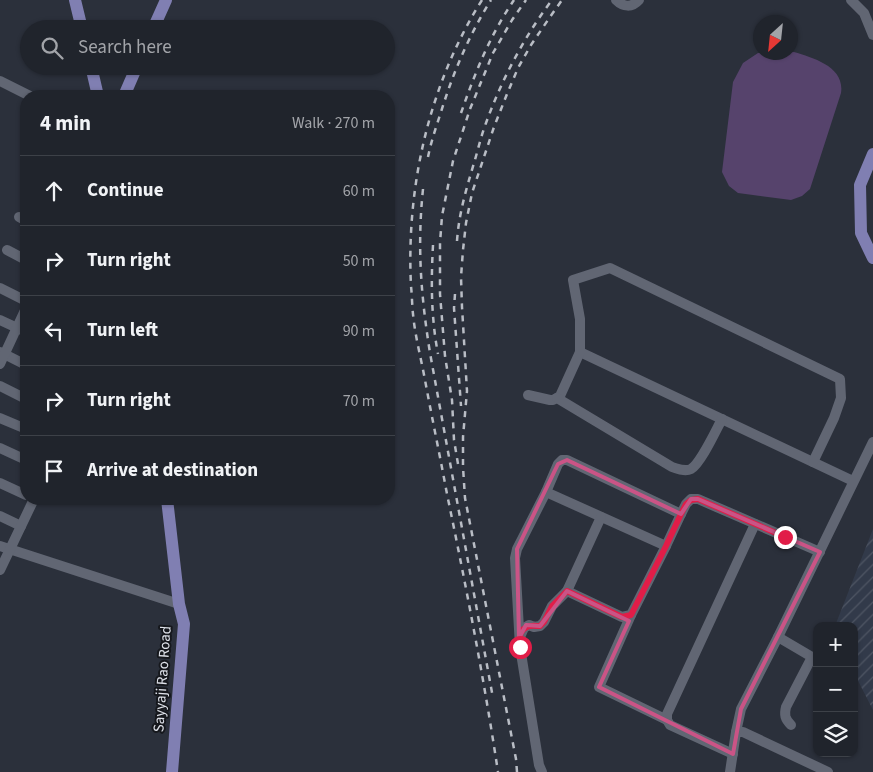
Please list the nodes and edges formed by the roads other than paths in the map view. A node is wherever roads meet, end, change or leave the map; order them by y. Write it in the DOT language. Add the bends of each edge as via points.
graph roads {
  1 [pos="75,0"];
  2 [pos="166,0"];
  3 [pos="616,0"];
  4 [pos="639,0"];
  5 [pos="850,0"];
  6 [pos="80,20"];
  7 [pos="157,20"];
  8 [pos="873,35"];
  9 [pos="93,75"];
  10 [pos="133,75"];
  11 [pos="0,81"];
  12 [pos="97,90"];
  13 [pos="127,90"];
  14 [pos="20,91"];
  15 [pos="873,154"];
  16 [pos="7,250"];
  17 [pos="20,257"];
  18 [pos="873,258"];
  19 [pos="0,288"];
  20 [pos="20,298"];
  21 [pos="0,320"];
  22 [pos="20,329"];
  23 [pos="20,333"];
  24 [pos="580,352"];
  25 [pos="1,357"];
  26 [pos="20,363"];
  27 [pos="0,386"];
  28 [pos="528,395"];
  29 [pos="20,396"];
  30 [pos="557,398"];
  31 [pos="0,418"];
  32 [pos="722,419"];
  33 [pos="20,426"];
  34 [pos="873,442"];
  35 [pos="0,448"];
  36 [pos="20,457"];
  37 [pos="813,462"];
  38 [pos="853,481"];
  39 [pos="0,483"];
  40 [pos="20,492"];
  41 [pos="546,492"];
  42 [pos="31,505"];
  43 [pos="168,505"];
  44 [pos="681,514"];
  45 [pos="0,516"];
  46 [pos="601,517"];
  47 [pos="755,524"];
  48 [pos="21,526"];
  49 [pos="666,546"];
  50 [pos="5,547"];
  51 [pos="820,552"];
  52 [pos="0,570"];
  53 [pos="567,591"];
  54 [pos="179,604"];
  55 [pos="631,615"];
  56 [pos="778,637"];
  57 [pos="519,638"];
  58 [pos="667,720"];
  59 [pos="790,725"];
  60 [pos="736,732"];
  61 [pos="733,754"];
  62 [pos="172,772"];
  63 [pos="542,772"];
  64 [pos="730,772"];
  65 [pos="828,772"];
  1 -- 6 [label="main road"];
  2 -- 7 [label="main road"];
  3 -- 4 [label="street" via="628,6"];
  5 -- 8 [label="street" via="864,13"];
  9 -- 12 [label="main road"];
  10 -- 13 [label="main road"];
  11 -- 14 [label="street"];
  15 -- 18 [label="main road" via="860,185 861,233"];
  16 -- 17 [label="street"];
  19 -- 20 [label="street"];
  21 -- 22 [label="street"];
  23 -- 25 [label="street"];
  24 -- 30 [label="street"];
  24 -- 32 [label="street"];
  24 -- 37 [label="street" via="580,318 573,280 610,268 840,379 841,398"];
  25 -- 26 [label="street"];
  27 -- 29 [label="street"];
  28 -- 30 [label="street" via="550,400"];
  30 -- 32 [label="street" via="672,467 684,471 700,461"];
  31 -- 33 [label="street"];
  32 -- 37 [label="street"];
  34 -- 38 [label="street"];
  35 -- 36 [label="street"];
  37 -- 38 [label="street"];
  38 -- 51 [label="street"];
  39 -- 40 [label="street"];
  41 -- 44 [label="street" via="558,464 567,460"];
  41 -- 46 [label="street"];
  41 -- 57 [label="street" via="515,558"];
  42 -- 48 [label="street"];
  43 -- 54 [label="main road, Sayyaji Rao Road"];
  44 -- 47 [label="street" via="686,504 698,499"];
  44 -- 49 [label="street"];
  45 -- 48 [label="street"];
  46 -- 49 [label="street"];
  46 -- 53 [label="street"];
  47 -- 51 [label="street"];
  47 -- 58 [label="street" via="666,714"];
  48 -- 50 [label="street"];
  49 -- 55 [label="street"];
  50 -- 52 [label="street"];
  50 -- 54 [label="street"];
  51 -- 56 [label="street"];
  53 -- 55 [label="street" via="622,617"];
  53 -- 57 [label="street" via="552,606 540,626 529,625"];
  54 -- 62 [label="main road, Sayyaji Rao Road" via="184,624"];
  55 -- 58 [label="street" via="599,687"];
  56 -- 59 [label="street" via="812,657 786,708 784,715"];
  56 -- 60 [label="street" via="741,710"];
  57 -- 63 [label="street"];
  58 -- 61 [label="street" via="670,725"];
  60 -- 61 [label="street"];
  60 -- 65 [label="street" via="743,732"];
  61 -- 64 [label="street"];
}
